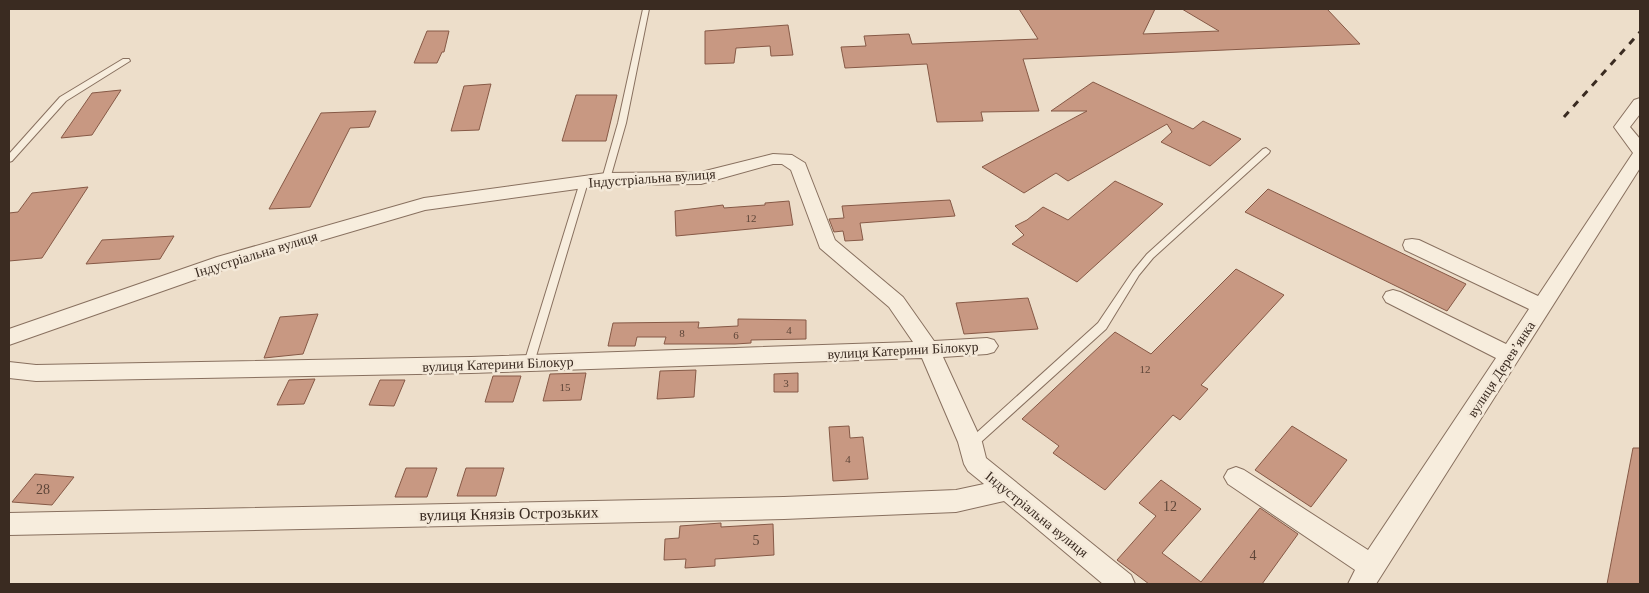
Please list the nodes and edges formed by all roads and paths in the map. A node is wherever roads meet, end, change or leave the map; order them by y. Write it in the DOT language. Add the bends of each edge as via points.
graph roads {
  1 [pos="646,9"];
  2 [pos="126,61"];
  3 [pos="1640,103"];
  4 [pos="1640,150"];
  5 [pos="1266,151"];
  6 [pos="1640,155"];
  7 [pos="9,159"];
  8 [pos="606,179"];
  9 [pos="584,182"];
  10 [pos="1412,245"];
  11 [pos="1392,297"];
  12 [pos="1542,306"];
  13 [pos="9,337"];
  14 [pos="988,346"];
  15 [pos="929,350"];
  16 [pos="1510,356"];
  17 [pos="529,363"];
  18 [pos="9,370"];
  19 [pos="972,450"];
  20 [pos="1236,477"];
  21 [pos="1007,490"];
  22 [pos="9,524"];
  23 [pos="1367,576"];
  24 [pos="1122,584"];
  1 -- 8 [label="lane" via="622,123"];
  2 -- 7 [label="lane" via="63,99"];
  3 -- 4 [label="street" via="1622,128"];
  5 -- 19 [label="lane" via="1150,256 1102,326 977,439"];
  6 -- 12 [label="street, вулиця Деревʼянка"];
  8 -- 9 [label="street, Індустріальна вулиця"];
  8 -- 15 [label="street, Індустріальна вулиця" via="701,178 773,159 786,159 799,167 827,243 896,302"];
  9 -- 13 [label="street, Індустріальна вулиця" via="424,204 224,262"];
  9 -- 17 [label="lane"];
  10 -- 12 [label="street"];
  11 -- 16 [label="street"];
  12 -- 16 [label="street, вулиця Деревʼянка"];
  14 -- 15 [label="street, вулиця Катерини Білокур"];
  15 -- 17 [label="street, вулиця Катерини Білокур"];
  15 -- 19 [label="street, Індустріальна вулиця"];
  16 -- 23 [label="street, вулиця Деревʼянка"];
  17 -- 18 [label="street, вулиця Катерини Білокур" via="46,373"];
  19 -- 21 [label="street, Індустріальна вулиця" via="976,464"];
  20 -- 23 [label="street"];
  21 -- 22 [label="street, вулиця Князів Острозьких" via="956,500 784,508"];
  21 -- 24 [label="street, Індустріальна вулиця"];
}
